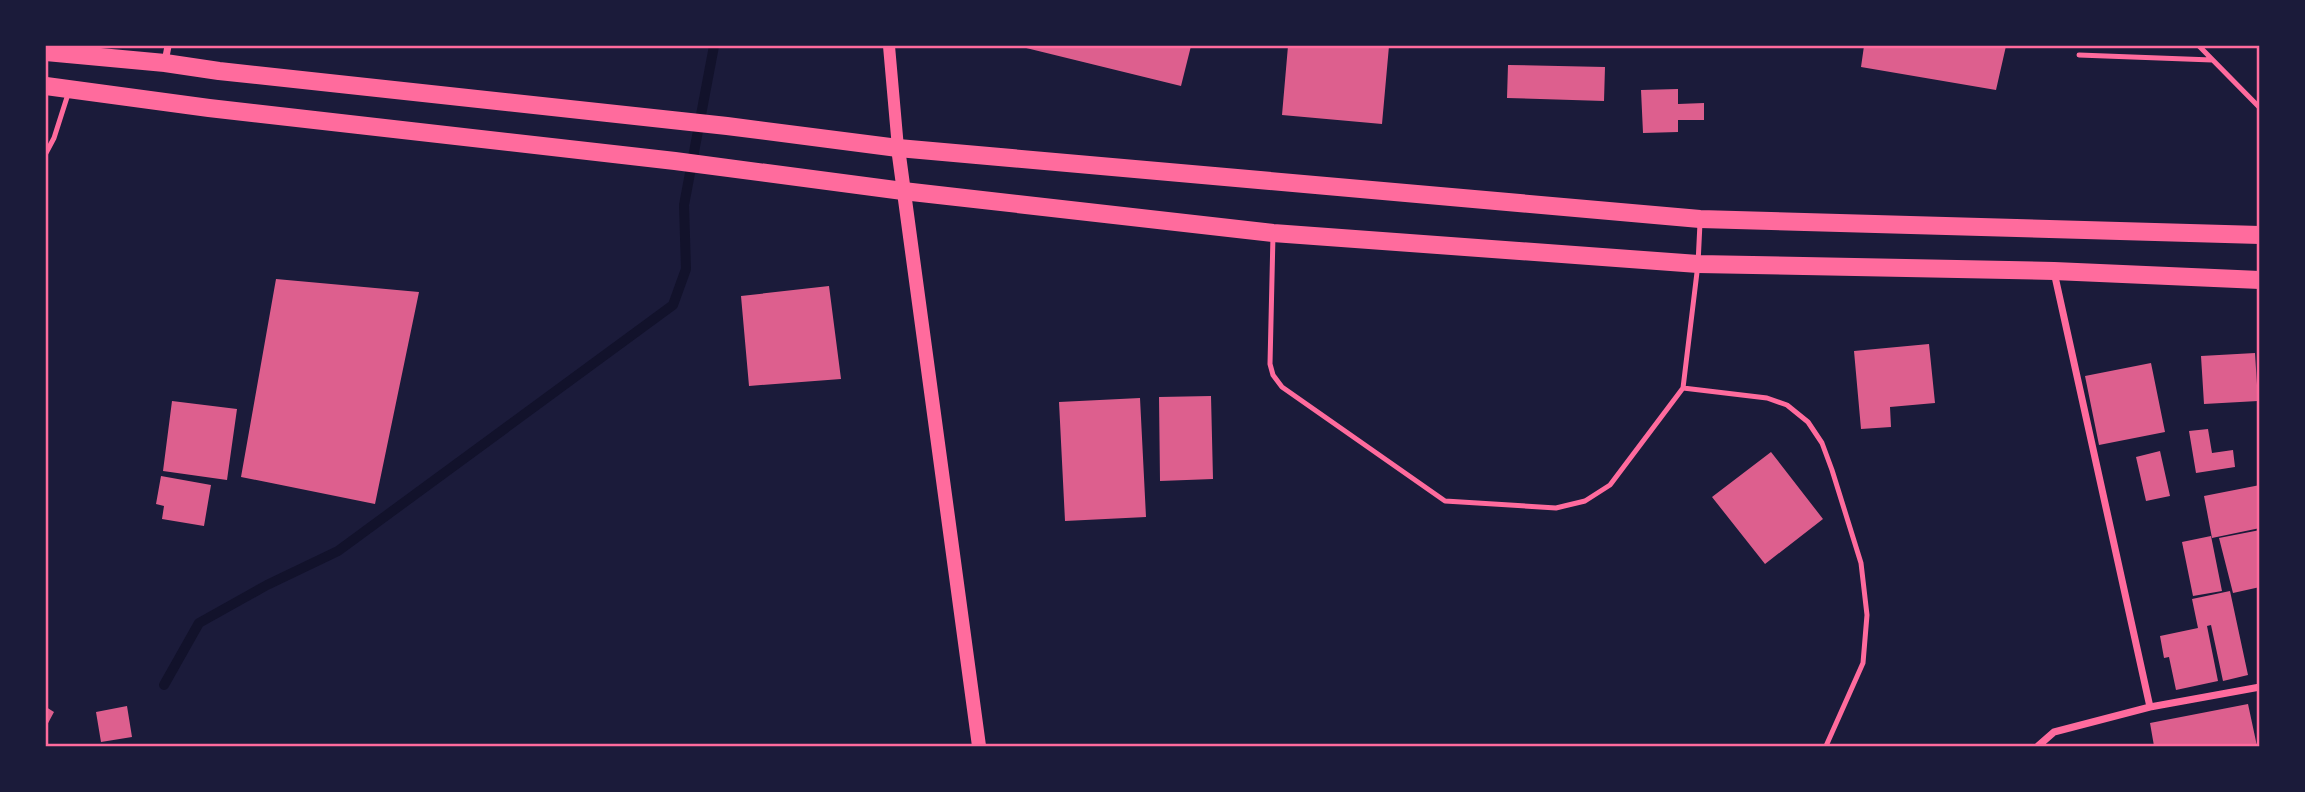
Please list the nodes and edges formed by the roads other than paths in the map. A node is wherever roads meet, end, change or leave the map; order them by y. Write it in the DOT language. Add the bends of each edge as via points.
graph roads {
  1 [pos="888,46"];
  2 [pos="2199,46"];
  3 [pos="46,52"];
  4 [pos="166,54"];
  5 [pos="2078,55"];
  6 [pos="2212,60"];
  7 [pos="46,86"];
  8 [pos="70,89"];
  9 [pos="2259,108"];
  10 [pos="898,148"];
  11 [pos="46,153"];
  12 [pos="902,191"];
  13 [pos="1700,219"];
  14 [pos="1273,233"];
  15 [pos="2259,235"];
  16 [pos="1698,264"];
  17 [pos="2054,271"];
  18 [pos="2259,280"];
  19 [pos="1683,388"];
  20 [pos="2259,687"];
  21 [pos="2150,707"];
  22 [pos="979,747"];
  23 [pos="1826,747"];
  24 [pos="2038,747"];
  1 -- 10 [label="street"];
  2 -- 6 [label="lane"];
  3 -- 4 [label="main road"];
  4 -- 10 [label="main road" via="219,71"];
  5 -- 6 [label="lane"];
  6 -- 9 [label="lane"];
  7 -- 8 [label="main road"];
  8 -- 11 [label="lane"];
  8 -- 12 [label="main road"];
  10 -- 12 [label="main road"];
  10 -- 13 [label="main road"];
  12 -- 14 [label="main road"];
  12 -- 22 [label="main road"];
  13 -- 15 [label="main road"];
  13 -- 16 [label="lane"];
  14 -- 16 [label="main road"];
  14 -- 19 [label="lane" via="1273,375 1282,387 1446,501 1556,508 1585,501 1610,485"];
  16 -- 17 [label="main road"];
  16 -- 19 [label="lane"];
  17 -- 18 [label="main road"];
  17 -- 21 [label="street"];
  19 -- 23 [label="lane" via="1768,397 1808,422 1822,443 1861,563 1867,615 1863,663"];
  20 -- 21 [label="street"];
  21 -- 24 [label="street" via="2054,733"];
}
